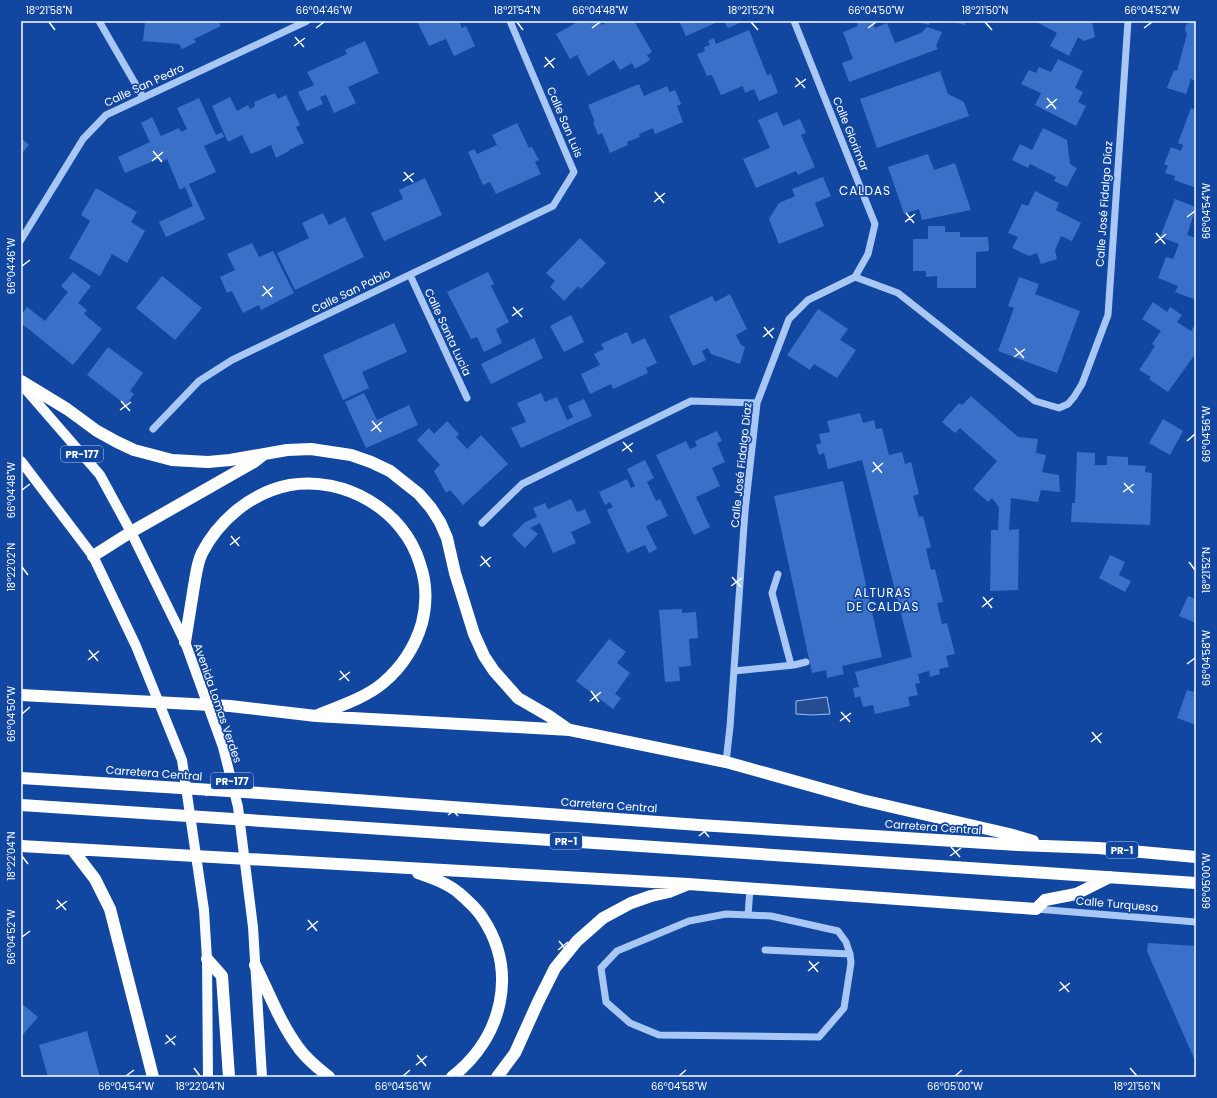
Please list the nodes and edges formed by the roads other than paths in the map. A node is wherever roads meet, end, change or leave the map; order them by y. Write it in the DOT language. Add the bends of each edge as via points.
graph roads {
  1 [pos="99,21"];
  2 [pos="308,21"];
  3 [pos="510,21"];
  4 [pos="794,21"];
  5 [pos="1128,21"];
  6 [pos="143,98"];
  7 [pos="565,187"];
  8 [pos="21,240"];
  9 [pos="410,275"];
  10 [pos="855,277"];
  11 [pos="21,382"];
  12 [pos="467,398"];
  13 [pos="757,404"];
  14 [pos="153,429"];
  15 [pos="265,453"];
  16 [pos="21,461"];
  17 [pos="482,522"];
  18 [pos="131,532"];
  19 [pos="93,556"];
  20 [pos="778,574"];
  21 [pos="185,642"];
  22 [pos="806,662"];
  23 [pos="792,665"];
  24 [pos="734,671"];
  25 [pos="21,694"];
  26 [pos="316,716"];
  27 [pos="570,730"];
  28 [pos="726,762"];
  29 [pos="21,778"];
  30 [pos="21,805"];
  31 [pos="21,846"];
  32 [pos="1048,846"];
  33 [pos="72,849"];
  34 [pos="1196,857"];
  35 [pos="408,869"];
  36 [pos="1111,877"];
  37 [pos="1196,883"];
  38 [pos="688,884"];
  39 [pos="750,888"];
  40 [pos="1036,909"];
  41 [pos="748,915"];
  42 [pos="1196,922"];
  43 [pos="765,950"];
  44 [pos="850,954"];
  45 [pos="207,959"];
  46 [pos="255,965"];
  47 [pos="153,1077"];
  48 [pos="208,1077"];
  49 [pos="229,1077"];
  50 [pos="262,1077"];
  51 [pos="329,1077"];
  52 [pos="452,1077"];
  53 [pos="497,1077"];
  1 -- 6 [label="street"];
  2 -- 6 [label="street, Calle San Pedro"];
  3 -- 7 [label="street, Calle San Luis" via="574,172"];
  4 -- 10 [label="street, Calle Glorimar" via="875,224 868,254"];
  5 -- 10 [label="street, Calle José Fidalgo Díaz" via="1108,315 1082,384 1068,404 1059,408 1035,401 898,293"];
  6 -- 8 [label="street, Calle San Pedro" via="106,115 83,139"];
  7 -- 9 [label="street, Calle San Pablo" via="553,206"];
  9 -- 12 [label="street, Calle Santa Lucia"];
  9 -- 14 [label="street, Calle San Pablo" via="232,360 199,381"];
  10 -- 13 [label="street, Calle José Fidalgo Diaz" via="808,300 789,319"];
  11 -- 15 [label="highway" via="67,409 97,431 134,450 190,462 230,460"];
  11 -- 18 [label="main road, Avenida Lomas Verdes / PR-177" via="100,474"];
  13 -- 17 [label="street" via="691,401 522,484"];
  13 -- 24 [label="street, Calle José Fidalgo Diaz" via="745,510"];
  15 -- 18 [label="highway" via="254,462"];
  15 -- 27 [label="highway" via="311,449 351,455 390,472 419,494 440,522 447,538 463,600 484,656 518,698"];
  16 -- 19 [label="main road"];
  18 -- 19 [label="highway"];
  18 -- 21 [label="main road, Avenida Lomas Verdes / PR-177"];
  19 -- 45 [label="main road" via="136,646 182,760 204,910"];
  20 -- 23 [label="street" via="772,594"];
  21 -- 26 [label="highway" via="197,568 202,554 216,532 236,510 272,491 308,483 341,489 366,498 388,513 412,542 425,585 424,616 408,654 383,683 365,695"];
  21 -- 46 [label="main road, Avenida Lomas Verdes / PR-177" via="223,747 238,807 253,927"];
  22 -- 23 [label="street"];
  23 -- 24 [label="street"];
  24 -- 28 [label="street, Calle José Fidalgo Diaz"];
  25 -- 26 [label="highway" via="230,706"];
  26 -- 27 [label="highway"];
  27 -- 28 [label="highway"];
  28 -- 32 [label="highway" via="862,800 1009,834"];
  29 -- 32 [label="highway, Carretera Central / PR-1" via="699,825"];
  30 -- 36 [label="highway, PR-1"];
  31 -- 33 [label="highway"];
  32 -- 34 [label="highway, Carretera Central / PR-1"];
  33 -- 35 [label="highway"];
  33 -- 47 [label="highway" via="95,879 110,909"];
  35 -- 38 [label="highway"];
  35 -- 52 [label="highway" via="438,881 458,893 482,916 499,956 502,988 495,1022 471,1060"];
  36 -- 37 [label="highway, PR-1"];
  36 -- 40 [label="highway" via="1076,894 1045,900"];
  38 -- 39 [label="highway"];
  38 -- 53 [label="highway" via="631,903 604,918 577,941 556,968 515,1053"];
  39 -- 40 [label="highway"];
  39 -- 41 [label="street"];
  40 -- 42 [label="street, Calle Turquesa"];
  41 -- 44 [label="street" via="772,916 838,931 846,942"];
  41 -- 44 [label="street" via="726,914 689,921 617,951 601,968 606,1002 630,1023 659,1035 819,1037 844,1008"];
  43 -- 44 [label="street"];
  45 -- 48 [label="main road"];
  45 -- 49 [label="highway" via="222,976"];
  46 -- 50 [label="main road, Avenida Lomas Verdes / PR-177"];
  46 -- 51 [label="highway" via="298,1048"];
}
